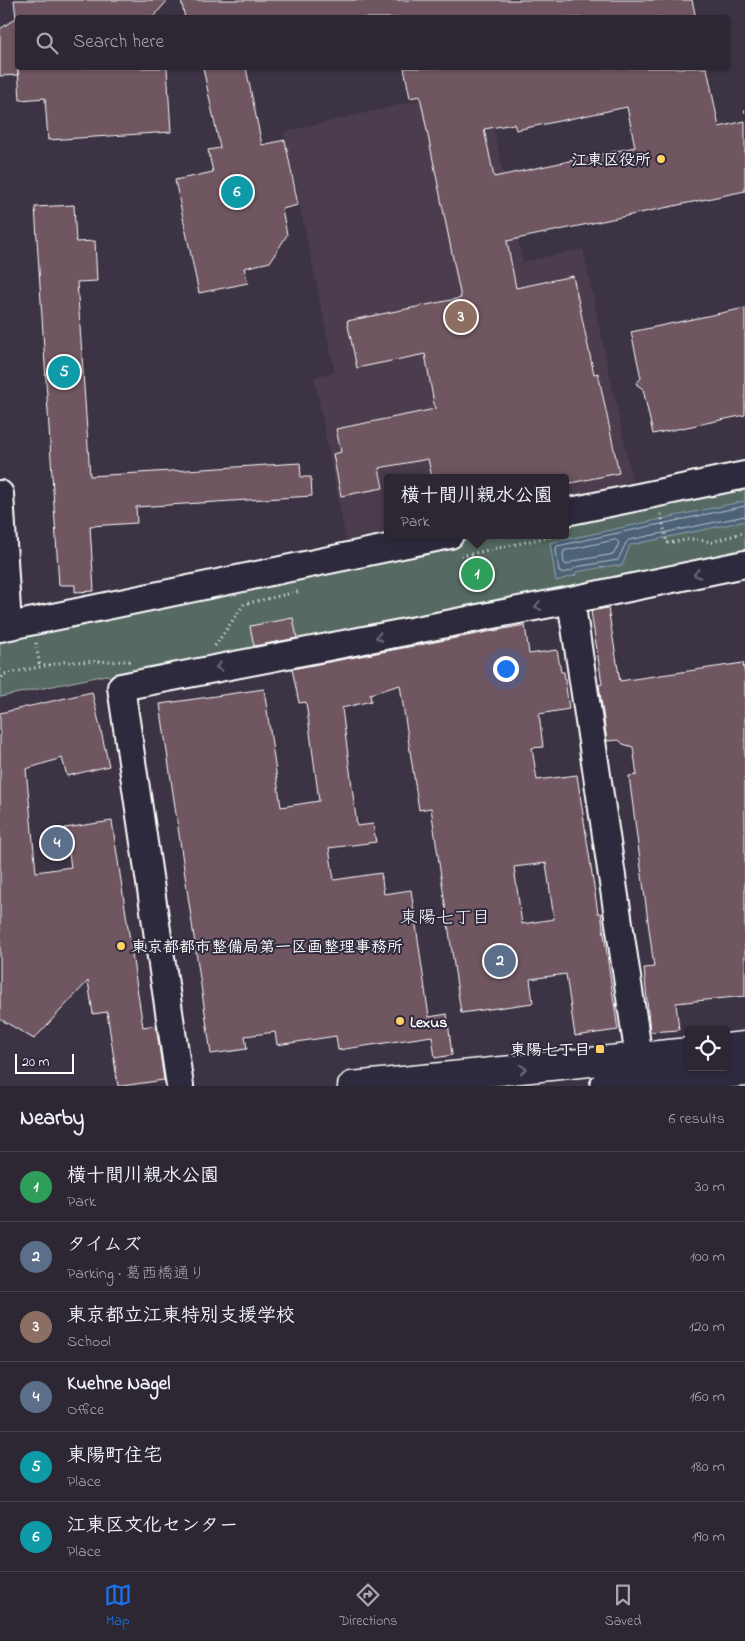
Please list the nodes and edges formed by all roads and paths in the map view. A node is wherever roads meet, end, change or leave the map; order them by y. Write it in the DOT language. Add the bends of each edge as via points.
graph roads {
  1 [pos="745,475"];
  2 [pos="0,494"];
  3 [pos="569,511"];
  4 [pos="660,513"];
  5 [pos="745,532"];
  6 [pos="522,539"];
  7 [pos="451,547"];
  8 [pos="745,564"];
  9 [pos="307,590"];
  10 [pos="571,600"];
  11 [pos="4,627"];
  12 [pos="36,640"];
  13 [pos="211,652"];
  14 [pos="134,663"];
  15 [pos="40,667"];
  16 [pos="2,675"];
  17 [pos="0,682"];
  18 [pos="745,1046"];
  19 [pos="730,1048"];
  20 [pos="685,1052"];
  21 [pos="638,1058"];
  22 [pos="745,1072"];
  23 [pos="180,1086"];
  24 [pos="352,1086"];
  25 [pos="604,1086"];
  1 -- 3 [label="street"];
  2 -- 11 [label="street"];
  4 -- 5 [label="path" via="667,543 692,539 712,542"];
  6 -- 7 [label="path"];
  7 -- 11 [label="street"];
  8 -- 10 [label="street, one-way"];
  9 -- 13 [label="path" via="244,604"];
  10 -- 21 [label="street"];
  10 -- 23 [label="street, one-way" via="121,687"];
  12 -- 15 [label="path"];
  14 -- 15 [label="path" via="126,660 64,662"];
  15 -- 16 [label="path"];
  16 -- 17 [label="path"];
  18 -- 19 [label="main road"];
  20 -- 21 [label="main road"];
  24 -- 21 [label="main road, one-way"];
  22 -- 25 [label="main road"];
}
